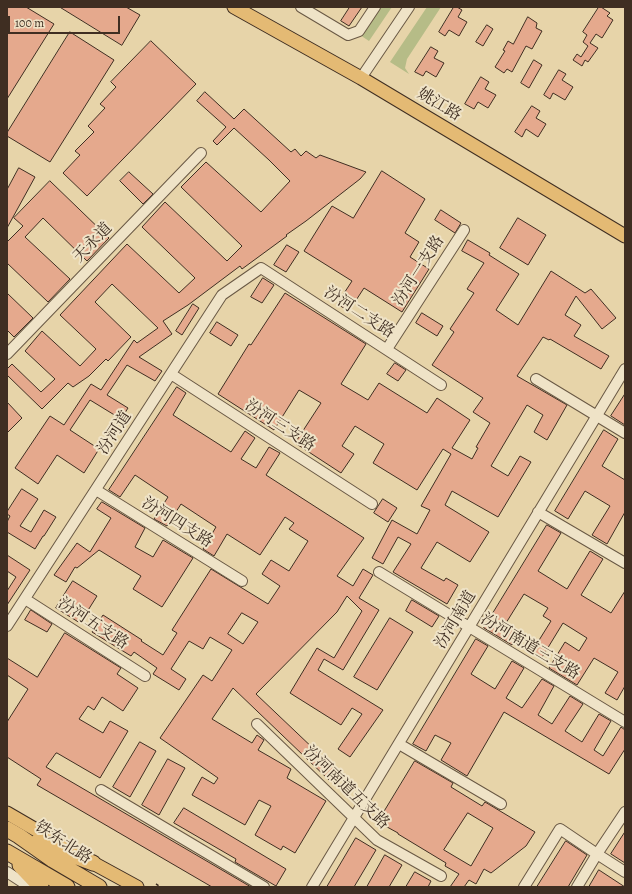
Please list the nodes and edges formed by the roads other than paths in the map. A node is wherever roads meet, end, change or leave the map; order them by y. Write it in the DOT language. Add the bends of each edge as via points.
graph roads {
  1 [pos="234,7"];
  2 [pos="301,7"];
  3 [pos="375,7"];
  4 [pos="409,7"];
  5 [pos="361,78"];
  6 [pos="201,152"];
  7 [pos="464,230"];
  8 [pos="625,236"];
  9 [pos="261,268"];
  10 [pos="386,349"];
  11 [pos="7,354"];
  12 [pos="625,369"];
  13 [pos="171,374"];
  14 [pos="536,379"];
  15 [pos="441,384"];
  16 [pos="596,416"];
  17 [pos="625,433"];
  18 [pos="96,490"];
  19 [pos="372,504"];
  20 [pos="538,512"];
  21 [pos="625,564"];
  22 [pos="379,572"];
  23 [pos="242,581"];
  24 [pos="25,599"];
  25 [pos="7,626"];
  26 [pos="469,627"];
  27 [pos="145,676"];
  28 [pos="625,722"];
  29 [pos="257,724"];
  30 [pos="399,744"];
  31 [pos="101,790"];
  32 [pos="501,804"];
  33 [pos="625,812"];
  34 [pos="7,813"];
  35 [pos="354,817"];
  36 [pos="13,832"];
  37 [pos="8,852"];
  38 [pos="597,854"];
  39 [pos="93,863"];
  40 [pos="7,872"];
  41 [pos="625,872"];
  42 [pos="441,876"];
  43 [pos="30,887"];
  44 [pos="41,887"];
  45 [pos="67,887"];
  46 [pos="99,887"];
  47 [pos="137,887"];
  48 [pos="264,887"];
  49 [pos="312,887"];
  50 [pos="524,887"];
  51 [pos="577,887"];
  1 -- 5 [label="main road, 姚江路"];
  2 -- 3 [label="street" via="348,35 359,31"];
  4 -- 5 [label="street"];
  5 -- 8 [label="main road, 姚江路"];
  6 -- 11 [label="street, 天永道"];
  7 -- 10 [label="street, 汾河一支路"];
  9 -- 10 [label="street, 汾河二支路"];
  9 -- 13 [label="street, 汾河道" via="222,295"];
  10 -- 15 [label="street, 汾河二支路"];
  12 -- 16 [label="street, 汾河南道"];
  13 -- 18 [label="street, 汾河道"];
  13 -- 19 [label="street, 汾河三支路"];
  14 -- 16 [label="street"];
  16 -- 17 [label="street"];
  16 -- 20 [label="street, 汾河南道"];
  18 -- 23 [label="street, 汾河四支路"];
  18 -- 24 [label="street, 汾河道"];
  20 -- 21 [label="street"];
  20 -- 26 [label="street, 汾河南道"];
  22 -- 26 [label="street, 汾河南道三支路"];
  24 -- 25 [label="street, 汾河道"];
  24 -- 27 [label="street, 汾河五支路"];
  26 -- 28 [label="street, 汾河南道三支路"];
  26 -- 30 [label="street, 汾河南道"];
  29 -- 35 [label="street, 汾河南道五支路"];
  30 -- 32 [label="street"];
  30 -- 35 [label="street, 汾河南道"];
  31 -- 48 [label="street"];
  33 -- 38 [label="street"];
  34 -- 39 [label="main road"];
  35 -- 42 [label="street, 汾河南道五支路" via="377,840"];
  35 -- 49 [label="street, 汾河南道"];
  36 -- 39 [label="highway"];
  36 -- 46 [label="highway, 铁东北路"];
  37 -- 44 [label="highway"];
  37 -- 45 [label="highway"];
  38 -- 41 [label="street"];
  38 -- 50 [label="street" via="560,830"];
  38 -- 51 [label="street"];
  39 -- 47 [label="main road"];
  40 -- 43 [label="street"];
}
